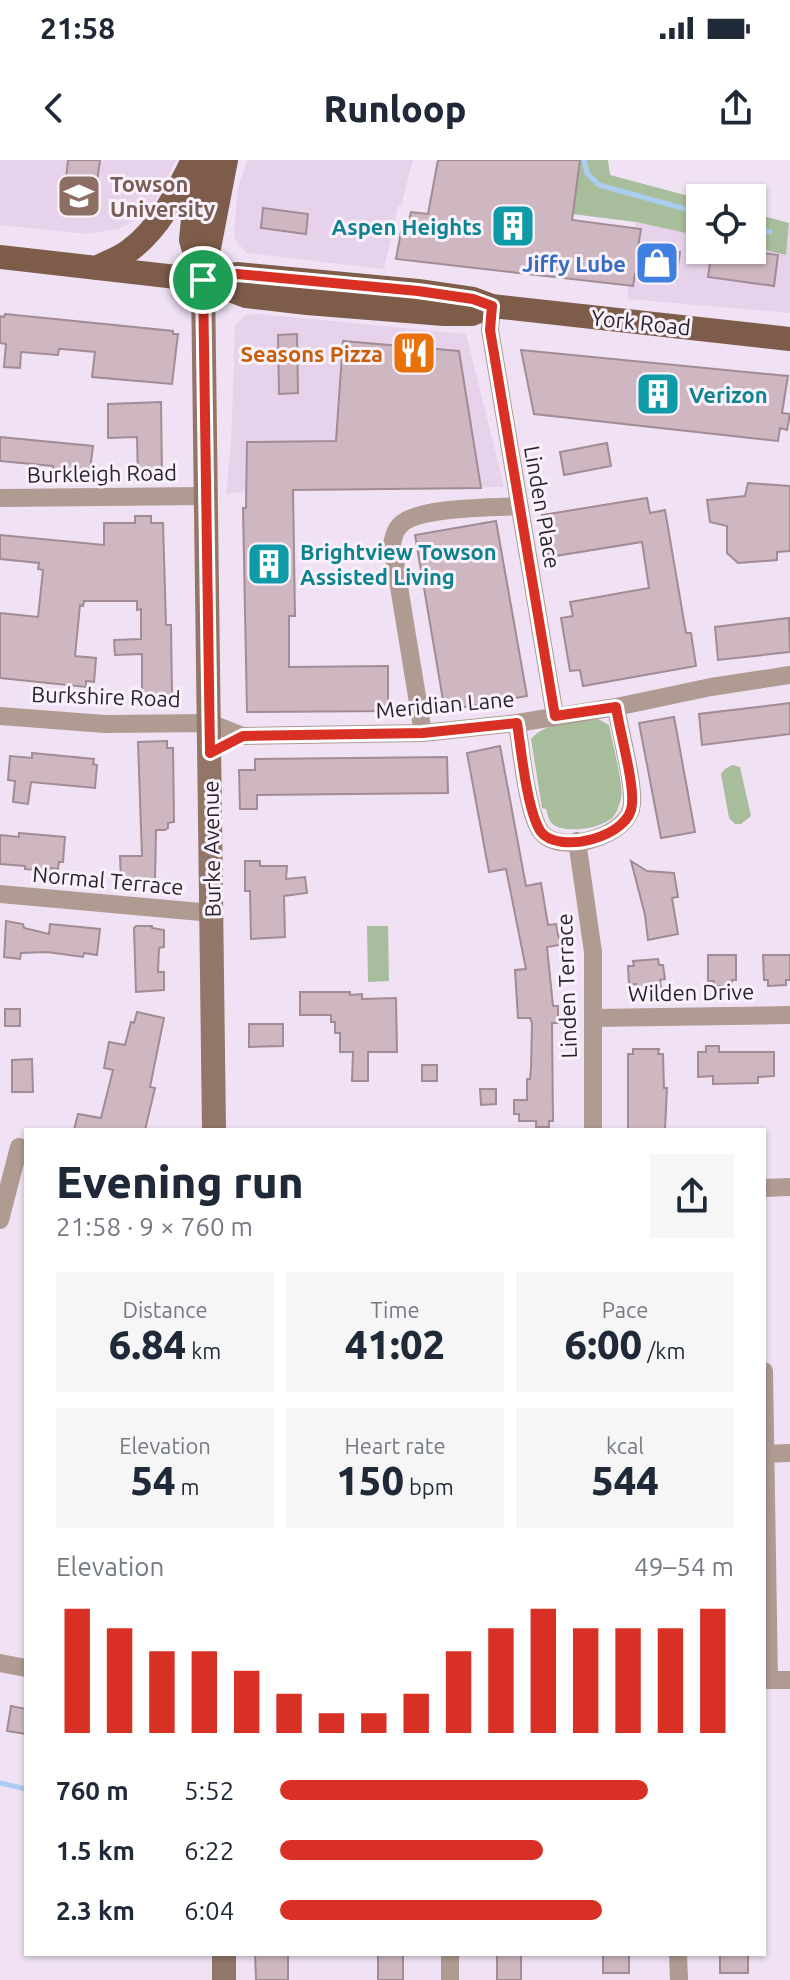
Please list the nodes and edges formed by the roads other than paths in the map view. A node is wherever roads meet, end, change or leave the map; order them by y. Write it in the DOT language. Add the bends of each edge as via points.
graph roads {
  1 [pos="193,160"];
  2 [pos="204,160"];
  3 [pos="226,160"];
  4 [pos="0,257"];
  5 [pos="95,268"];
  6 [pos="203,280"];
  7 [pos="492,306"];
  8 [pos="790,339"];
  9 [pos="205,496"];
  10 [pos="0,498"];
  11 [pos="518,506"];
  12 [pos="790,675"];
  13 [pos="616,707"];
  14 [pos="0,716"];
  15 [pos="555,716"];
  16 [pos="210,723"];
  17 [pos="517,723"];
  18 [pos="423,733"];
  19 [pos="243,736"];
  20 [pos="210,753"];
  21 [pos="577,841"];
  22 [pos="0,894"];
  23 [pos="212,913"];
  24 [pos="790,1015"];
  25 [pos="593,1018"];
  26 [pos="214,1128"];
  27 [pos="593,1128"];
  28 [pos="15,1146"];
  29 [pos="790,1187"];
  30 [pos="766,1188"];
  31 [pos="0,1220"];
  32 [pos="790,1453"];
  33 [pos="766,1454"];
  34 [pos="766,1567"];
  35 [pos="0,1663"];
  36 [pos="24,1668"];
  37 [pos="767,1680"];
  38 [pos="790,1680"];
  39 [pos="224,1956"];
  40 [pos="450,1956"];
  41 [pos="678,1956"];
  42 [pos="224,1980"];
  43 [pos="450,1980"];
  44 [pos="679,1980"];
  1 -- 5 [label="main road" via="147,234 130,251"];
  2 -- 6 [label="main road, Burke Avenue" via="191,240"];
  3 -- 6 [label="main road, Burke Avenue"];
  4 -- 5 [label="main road, York Road"];
  5 -- 6 [label="main road, York Road"];
  6 -- 7 [label="main road, York Road" via="246,296 390,311 472,314"];
  6 -- 9 [label="street, Burke Avenue"];
  7 -- 8 [label="main road, York Road"];
  7 -- 11 [label="street, Linden Place" via="490,330"];
  9 -- 10 [label="street, Burkleigh Road"];
  9 -- 16 [label="street, Burke Avenue"];
  11 -- 15 [label="street, Linden Place"];
  11 -- 18 [label="street" via="411,518 394,536"];
  12 -- 13 [label="street, Meridian Lane"];
  13 -- 15 [label="street, Meridian Lane"];
  13 -- 21 [label="street" via="633,807 608,835"];
  14 -- 16 [label="street, Burkshire Road" via="105,724"];
  15 -- 17 [label="street, Meridian Lane"];
  16 -- 19 [label="street, Meridian Lane"];
  16 -- 20 [label="street, Burke Avenue"];
  17 -- 18 [label="street, Meridian Lane"];
  17 -- 21 [label="street" via="532,810 542,833 558,842"];
  18 -- 19 [label="street, Meridian Lane"];
  19 -- 20 [label="street, Meridian Lane"];
  20 -- 23 [label="street, Burke Avenue"];
  21 -- 25 [label="street, Linden Terrace" via="593,952"];
  22 -- 23 [label="street, Normal Terrace"];
  23 -- 26 [label="street, Burke Avenue"];
  24 -- 25 [label="street, Wilden Drive"];
  25 -- 27 [label="street, Linden Terrace"];
  28 -- 31 [label="street"];
  29 -- 30 [label="street"];
  32 -- 33 [label="street"];
  34 -- 37 [label="street"];
  35 -- 36 [label="street"];
  37 -- 38 [label="street"];
  39 -- 42 [label="street"];
  40 -- 43 [label="street"];
  41 -- 44 [label="street"];
}
